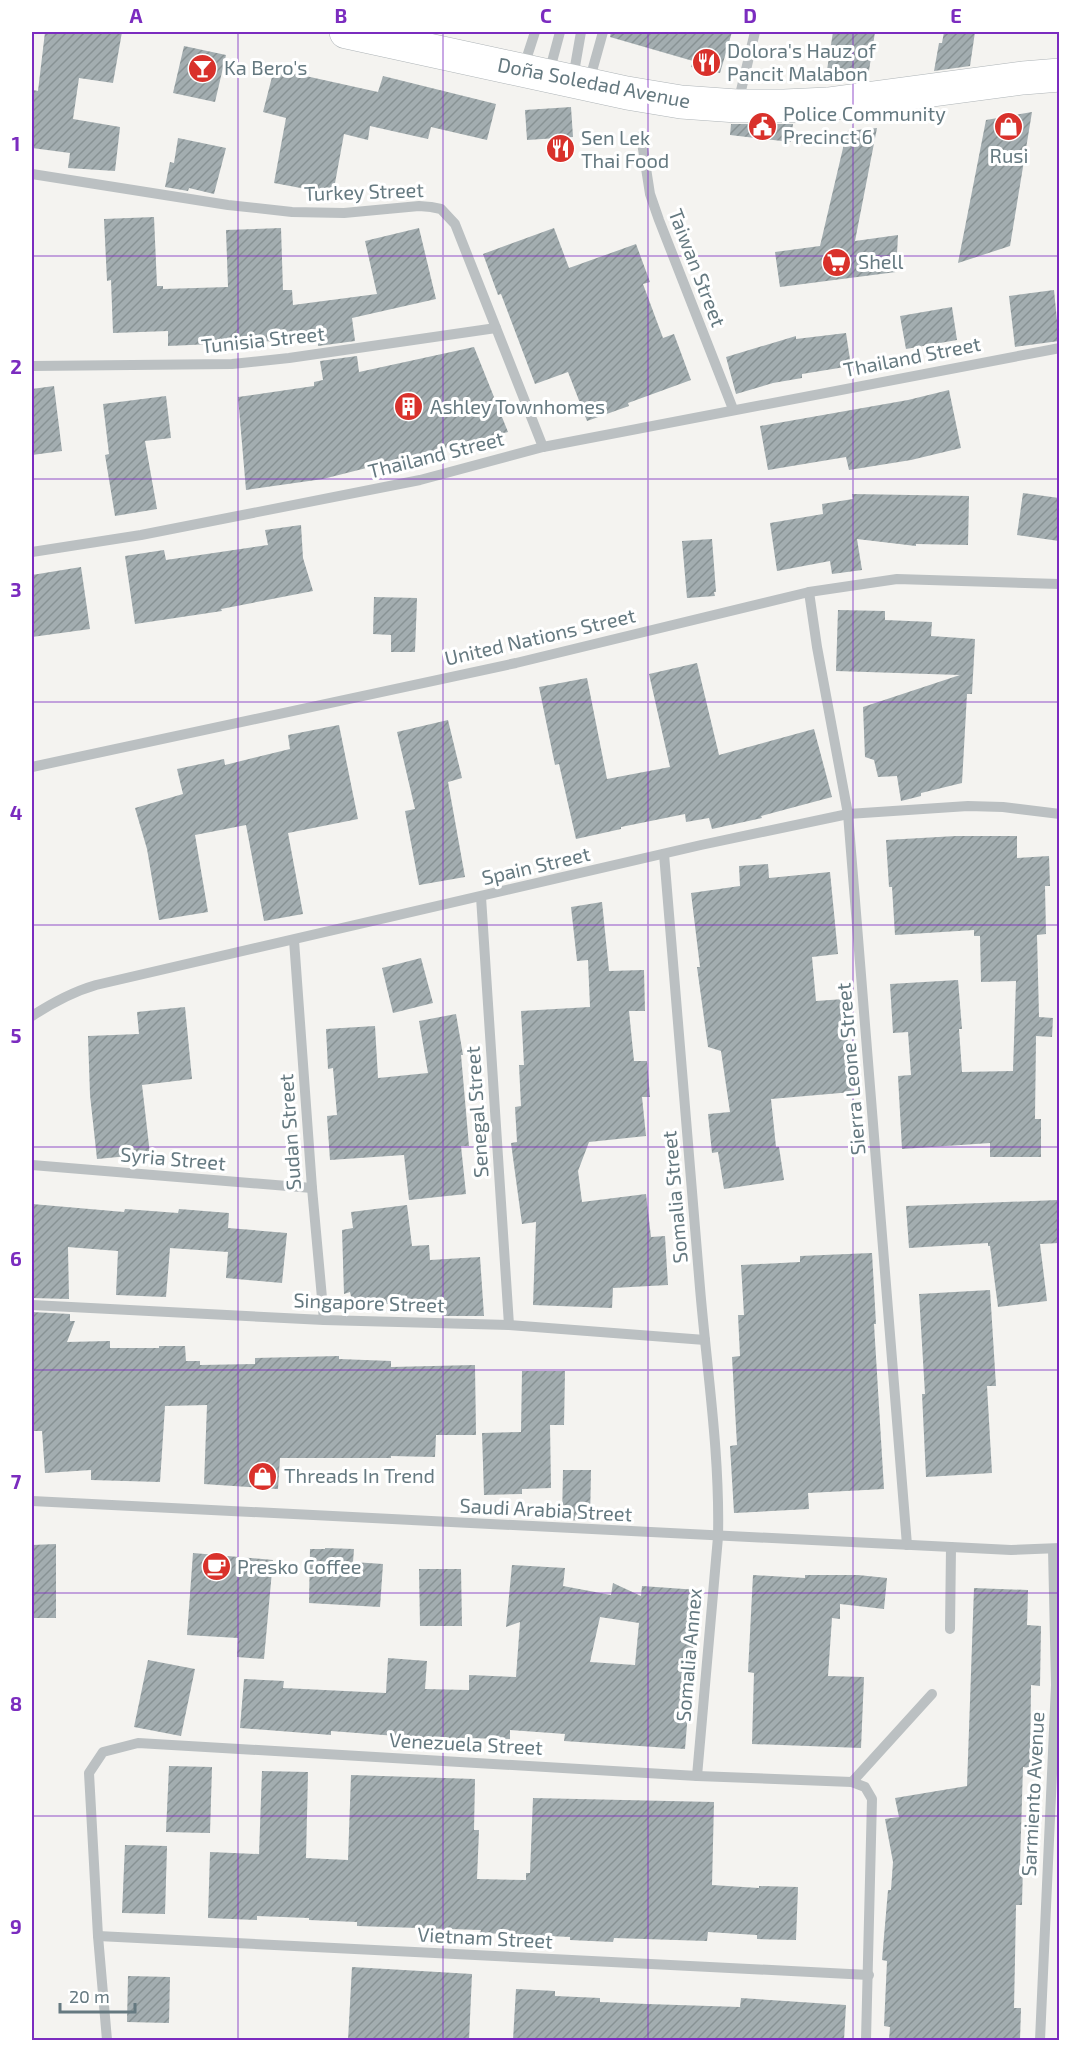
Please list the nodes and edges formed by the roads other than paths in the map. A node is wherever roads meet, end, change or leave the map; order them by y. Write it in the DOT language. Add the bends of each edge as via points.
graph roads {
  1 [pos="346,32"];
  2 [pos="535,32"];
  3 [pos="560,32"];
  4 [pos="580,32"];
  5 [pos="603,32"];
  6 [pos="755,32"];
  7 [pos="1059,75"];
  8 [pos="558,78"];
  9 [pos="737,106"];
  10 [pos="641,136"];
  11 [pos="32,174"];
  12 [pos="496,328"];
  13 [pos="1059,348"];
  14 [pos="32,366"];
  15 [pos="733,409"];
  16 [pos="543,447"];
  17 [pos="32,552"];
  18 [pos="1059,584"];
  19 [pos="809,592"];
  20 [pos="32,767"];
  21 [pos="848,814"];
  22 [pos="1059,814"];
  23 [pos="664,854"];
  24 [pos="481,897"];
  25 [pos="294,940"];
  26 [pos="32,1016"];
  27 [pos="32,1165"];
  28 [pos="312,1188"];
  29 [pos="32,1305"];
  30 [pos="324,1320"];
  31 [pos="509,1325"];
  32 [pos="705,1340"];
  33 [pos="32,1500"];
  34 [pos="718,1537"];
  35 [pos="907,1545"];
  36 [pos="951,1547"];
  37 [pos="1056,1549"];
  38 [pos="950,1629"];
  39 [pos="1058,1685"];
  40 [pos="932,1694"];
  41 [pos="697,1776"];
  42 [pos="852,1782"];
  43 [pos="98,1936"];
  44 [pos="869,1975"];
  45 [pos="107,2040"];
  46 [pos="866,2040"];
  47 [pos="1040,2040"];
  1 -- 8 [label="main road, Doña Soledad Avenue"];
  2 -- 8 [label="street"];
  3 -- 8 [label="street"];
  4 -- 8 [label="street"];
  5 -- 8 [label="street"];
  6 -- 9 [label="street"];
  7 -- 9 [label="main road, Doña Soledad Avenue" via="828,104"];
  8 -- 9 [label="main road, Doña Soledad Avenue" via="681,102"];
  10 -- 15 [label="street, Taiwan Street" via="658,220"];
  11 -- 12 [label="street, Turkey Street" via="292,212 344,213 419,206 441,209 455,224"];
  12 -- 14 [label="street, Tunisia Street" via="232,364"];
  12 -- 16 [label="street, Turkey Street"];
  13 -- 15 [label="street, Thailand Street"];
  15 -- 16 [label="street, Thailand Street"];
  16 -- 17 [label="street, Thailand Street" via="420,480 141,535"];
  18 -- 19 [label="street, United Nations Street" via="897,579"];
  19 -- 20 [label="street, United Nations Street" via="516,663"];
  19 -- 21 [label="street, Sierra Leone Street"];
  21 -- 22 [label="street, Spain Street" via="968,806"];
  21 -- 23 [label="street, Spain Street"];
  21 -- 35 [label="street, Sierra Leone Street"];
  23 -- 24 [label="street, Spain Street"];
  23 -- 32 [label="street, Somalia Street"];
  24 -- 25 [label="street, Spain Street"];
  24 -- 31 [label="street, Senegal Street"];
  25 -- 26 [label="street, Spain Street" via="79,990"];
  25 -- 28 [label="street, Sudan Street"];
  27 -- 28 [label="street, Syria Street"];
  28 -- 30 [label="street, Sudan Street"];
  29 -- 30 [label="street, Singapore Street"];
  30 -- 31 [label="street, Singapore Street"];
  31 -- 32 [label="street, Singapore Street"];
  32 -- 34 [label="street, Somalia Street" via="717,1458"];
  33 -- 34 [label="street, Saudi Arabia Street"];
  34 -- 35 [label="street, Saudi Arabia Street"];
  34 -- 41 [label="street, Somalia Annex"];
  35 -- 36 [label="street, Saudi Arabia Street"];
  36 -- 37 [label="street, Saudi Arabia Street"];
  36 -- 38 [label="street"];
  37 -- 39 [label="street, Sarmiento Avenue"];
  39 -- 47 [label="street, Sarmiento Avenue"];
  40 -- 42 [label="street"];
  41 -- 42 [label="street, Venezuela Street"];
  41 -- 43 [label="street, Venezuela Street" via="138,1743 103,1752 89,1773"];
  42 -- 44 [label="street" via="865,1787 872,1799"];
  43 -- 44 [label="street, Vietnam Street"];
  43 -- 45 [label="street, Venezuela Street"];
  44 -- 46 [label="street"];
}
